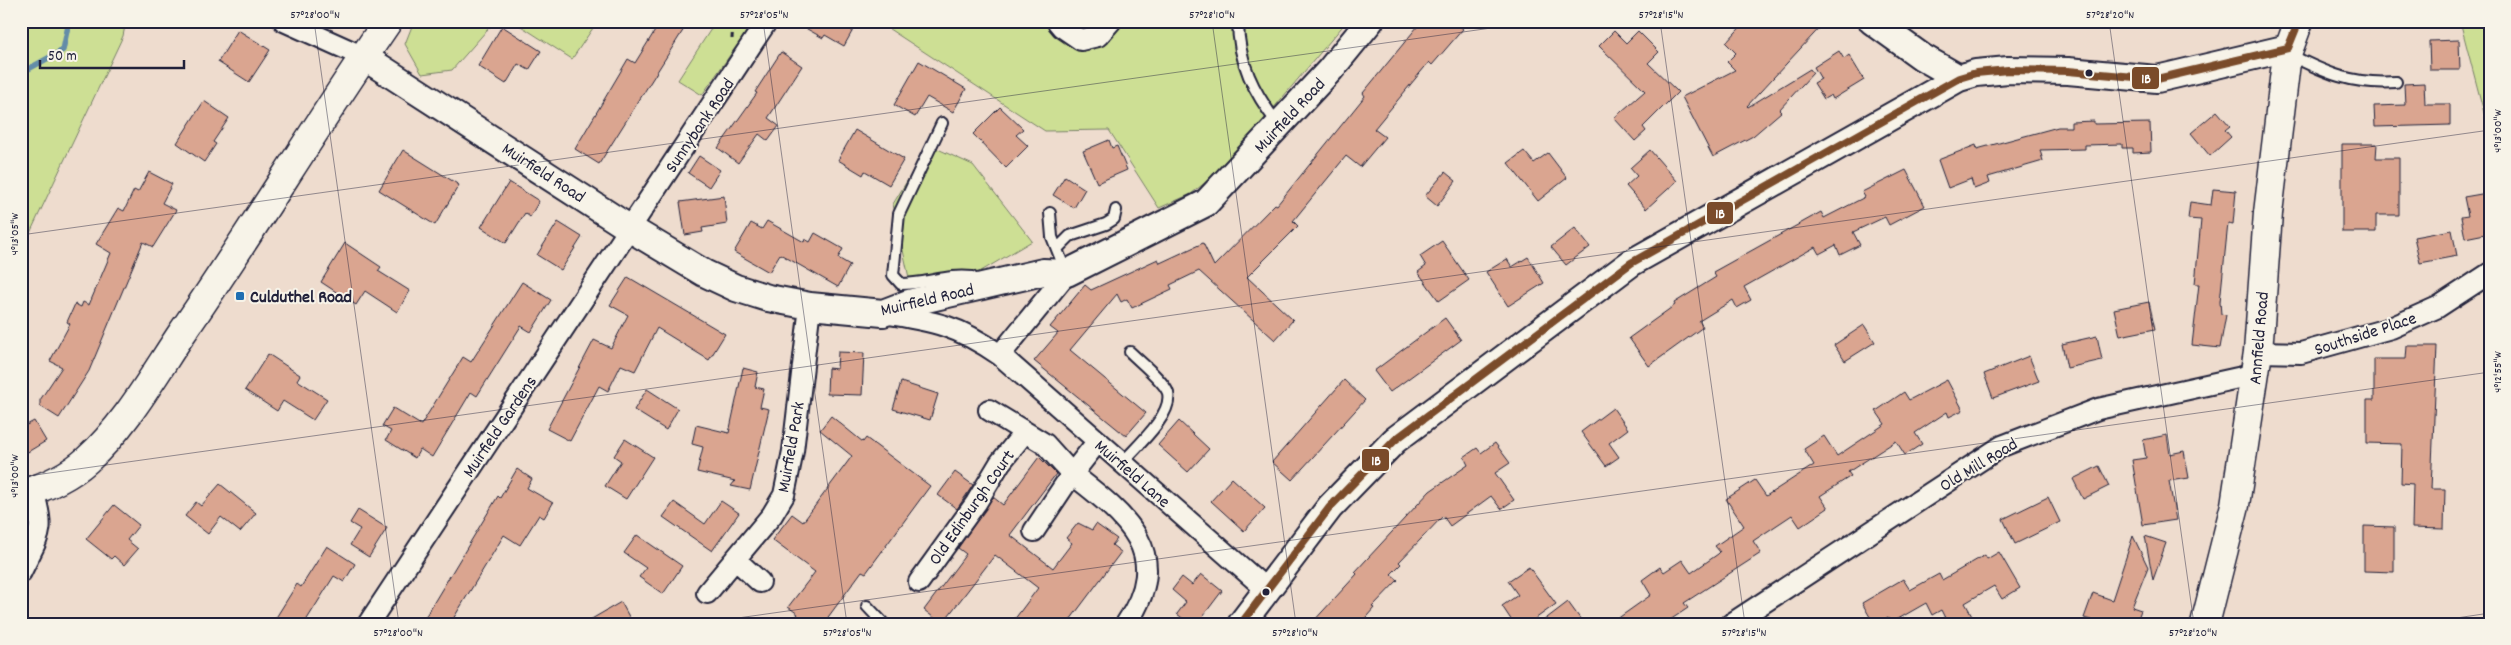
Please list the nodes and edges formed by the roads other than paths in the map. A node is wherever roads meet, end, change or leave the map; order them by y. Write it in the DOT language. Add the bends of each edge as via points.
graph roads {
  1 [pos="284,21"];
  2 [pos="388,21"];
  3 [pos="767,21"];
  4 [pos="1057,21"];
  5 [pos="1111,21"];
  6 [pos="1238,21"];
  7 [pos="1370,21"];
  8 [pos="1872,21"];
  9 [pos="2299,21"];
  10 [pos="2288,51"];
  11 [pos="364,57"];
  12 [pos="1958,78"];
  13 [pos="2396,82"];
  14 [pos="942,123"];
  15 [pos="1279,125"];
  16 [pos="1116,210"];
  17 [pos="1050,214"];
  18 [pos="629,228"];
  19 [pos="1057,249"];
  20 [pos="1067,273"];
  21 [pos="2490,273"];
  22 [pos="977,287"];
  23 [pos="810,306"];
  24 [pos="883,312"];
  25 [pos="1130,352"];
  26 [pos="1000,355"];
  27 [pos="2257,363"];
  28 [pos="989,410"];
  29 [pos="1024,433"];
  30 [pos="1098,441"];
  31 [pos="1122,463"];
  32 [pos="1072,474"];
  33 [pos="27,493"];
  34 [pos="1034,531"];
  35 [pos="735,559"];
  36 [pos="21,572"];
  37 [pos="760,582"];
  38 [pos="919,582"];
  39 [pos="1266,590"];
  40 [pos="707,593"];
  41 [pos="867,606"];
  42 [pos="368,624"];
  43 [pos="884,624"];
  44 [pos="1126,624"];
  45 [pos="1241,624"];
  46 [pos="1731,624"];
  47 [pos="2205,624"];
  1 -- 11 [label="street"];
  2 -- 11 [label="main road"];
  3 -- 18 [label="street, Sunnybank Road"];
  4 -- 5 [label="street" via="1081,40 1098,36"];
  6 -- 15 [label="lane" via="1238,43 1249,77 1258,98"];
  7 -- 15 [label="street, Muirfield Road"];
  8 -- 12 [label="street"];
  9 -- 10 [label="main road, Annfield Road"];
  10 -- 12 [label="street" via="2157,79 2068,71 2008,70"];
  10 -- 13 [label="lane" via="2324,72 2351,81 2372,84"];
  10 -- 27 [label="main road, Annfield Road" via="2268,213"];
  11 -- 18 [label="street, Muirfield Road"];
  11 -- 33 [label="main road" via="126,415 82,464 60,480"];
  12 -- 39 [label="street" via="1631,263 1395,440 1330,507"];
  14 -- 22 [label="lane" via="898,214 893,275 901,284 918,284 957,275 972,277"];
  15 -- 20 [label="street, Muirfield Road" via="1206,204"];
  16 -- 19 [label="lane" via="1114,219 1070,236"];
  17 -- 19 [label="lane" via="1052,237"];
  18 -- 23 [label="street, Muirfield Road" via="704,273 736,288"];
  18 -- 42 [label="street, Muirfield Gardens"];
  19 -- 20 [label="lane"];
  20 -- 22 [label="street, Muirfield Road" via="1043,272"];
  20 -- 26 [label="street"];
  21 -- 27 [label="street, Southside Place" via="2438,308 2392,328"];
  22 -- 24 [label="street, Muirfield Road"];
  23 -- 24 [label="street, Muirfield Road"];
  23 -- 35 [label="street, Muirfield Park" via="793,450 784,495 772,515"];
  24 -- 26 [label="street, Muirfield Lane" via="952,326"];
  25 -- 31 [label="lane" via="1168,392 1163,417"];
  26 -- 30 [label="street, Muirfield Lane"];
  27 -- 46 [label="street, Old Mill Road" via="2098,409 2002,446"];
  27 -- 47 [label="main road, Annfield Road" via="2235,505"];
  28 -- 29 [label="street, Old Edinburgh Court"];
  29 -- 32 [label="street, Old Edinburgh Court" via="1045,444"];
  29 -- 38 [label="street, Old Edinburgh Court"];
  30 -- 31 [label="street, Muirfield Lane"];
  30 -- 32 [label="street"];
  31 -- 39 [label="street, Muirfield Lane"];
  32 -- 34 [label="street"];
  32 -- 44 [label="street, Old Edinburgh Court" via="1133,527 1147,559 1145,589"];
  33 -- 36 [label="street" via="41,518 41,528"];
  35 -- 37 [label="street"];
  35 -- 40 [label="street, Muirfield Park"];
  39 -- 45 [label="street"];
  41 -- 43 [label="lane"];
}
